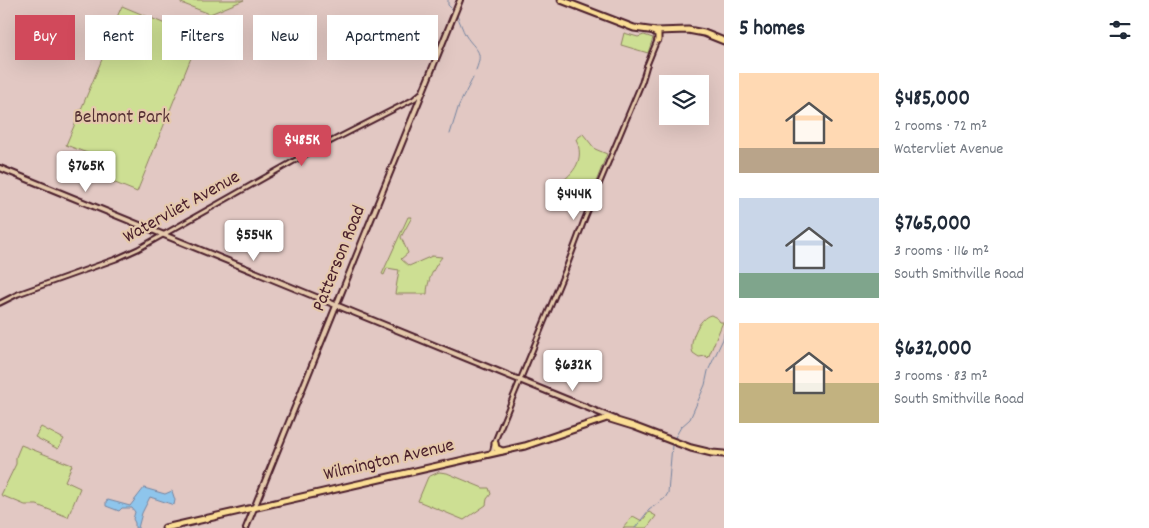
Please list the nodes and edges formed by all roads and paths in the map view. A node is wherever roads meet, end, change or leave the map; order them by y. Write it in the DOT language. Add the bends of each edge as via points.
graph roads {
  1 [pos="460,0"];
  2 [pos="561,0"];
  3 [pos="568,0"];
  4 [pos="662,30"];
  5 [pos="652,31"];
  6 [pos="724,39"];
  7 [pos="658,40"];
  8 [pos="423,91"];
  9 [pos="0,168"];
  10 [pos="165,234"];
  11 [pos="0,303"];
  12 [pos="336,304"];
  13 [pos="520,380"];
  14 [pos="599,413"];
  15 [pos="617,420"];
  16 [pos="597,421"];
  17 [pos="494,443"];
  18 [pos="502,451"];
  19 [pos="492,454"];
  20 [pos="724,454"];
  21 [pos="481,456"];
  22 [pos="489,461"];
  23 [pos="255,508"];
  24 [pos="165,528"];
  25 [pos="246,528"];
  1 -- 8 [label="main road, Patterson Road"];
  2 -- 5 [label="main road" via="627,26"];
  3 -- 4 [label="main road" via="626,23"];
  4 -- 5 [label="main road"];
  4 -- 6 [label="main road" via="688,30"];
  4 -- 6 [label="main road" via="691,27"];
  4 -- 7 [label="street"];
  5 -- 7 [label="main road" via="657,33"];
  7 -- 13 [label="street"];
  8 -- 10 [label="street, Watervliet Avenue" via="414,99 310,152"];
  8 -- 12 [label="main road, Patterson Road"];
  9 -- 10 [label="main road"];
  10 -- 11 [label="street, Watervliet Avenue" via="116,260"];
  10 -- 12 [label="main road"];
  12 -- 13 [label="main road"];
  12 -- 23 [label="main road, Patterson Road"];
  13 -- 14 [label="main road"];
  13 -- 17 [label="street"];
  14 -- 15 [label="main road"];
  14 -- 16 [label="main road"];
  15 -- 16 [label="main road, Wilmington Avenue"];
  15 -- 20 [label="main road" via="691,448"];
  16 -- 18 [label="main road, Wilmington Avenue" via="540,442"];
  17 -- 18 [label="main road"];
  17 -- 19 [label="street"];
  18 -- 19 [label="main road, Wilmington Avenue"];
  19 -- 21 [label="main road, Wilmington Avenue"];
  21 -- 22 [label="main road"];
  21 -- 23 [label="main road, Wilmington Avenue"];
  23 -- 24 [label="main road, Wilmington Avenue"];
  23 -- 25 [label="main road, Patterson Road"];
}
